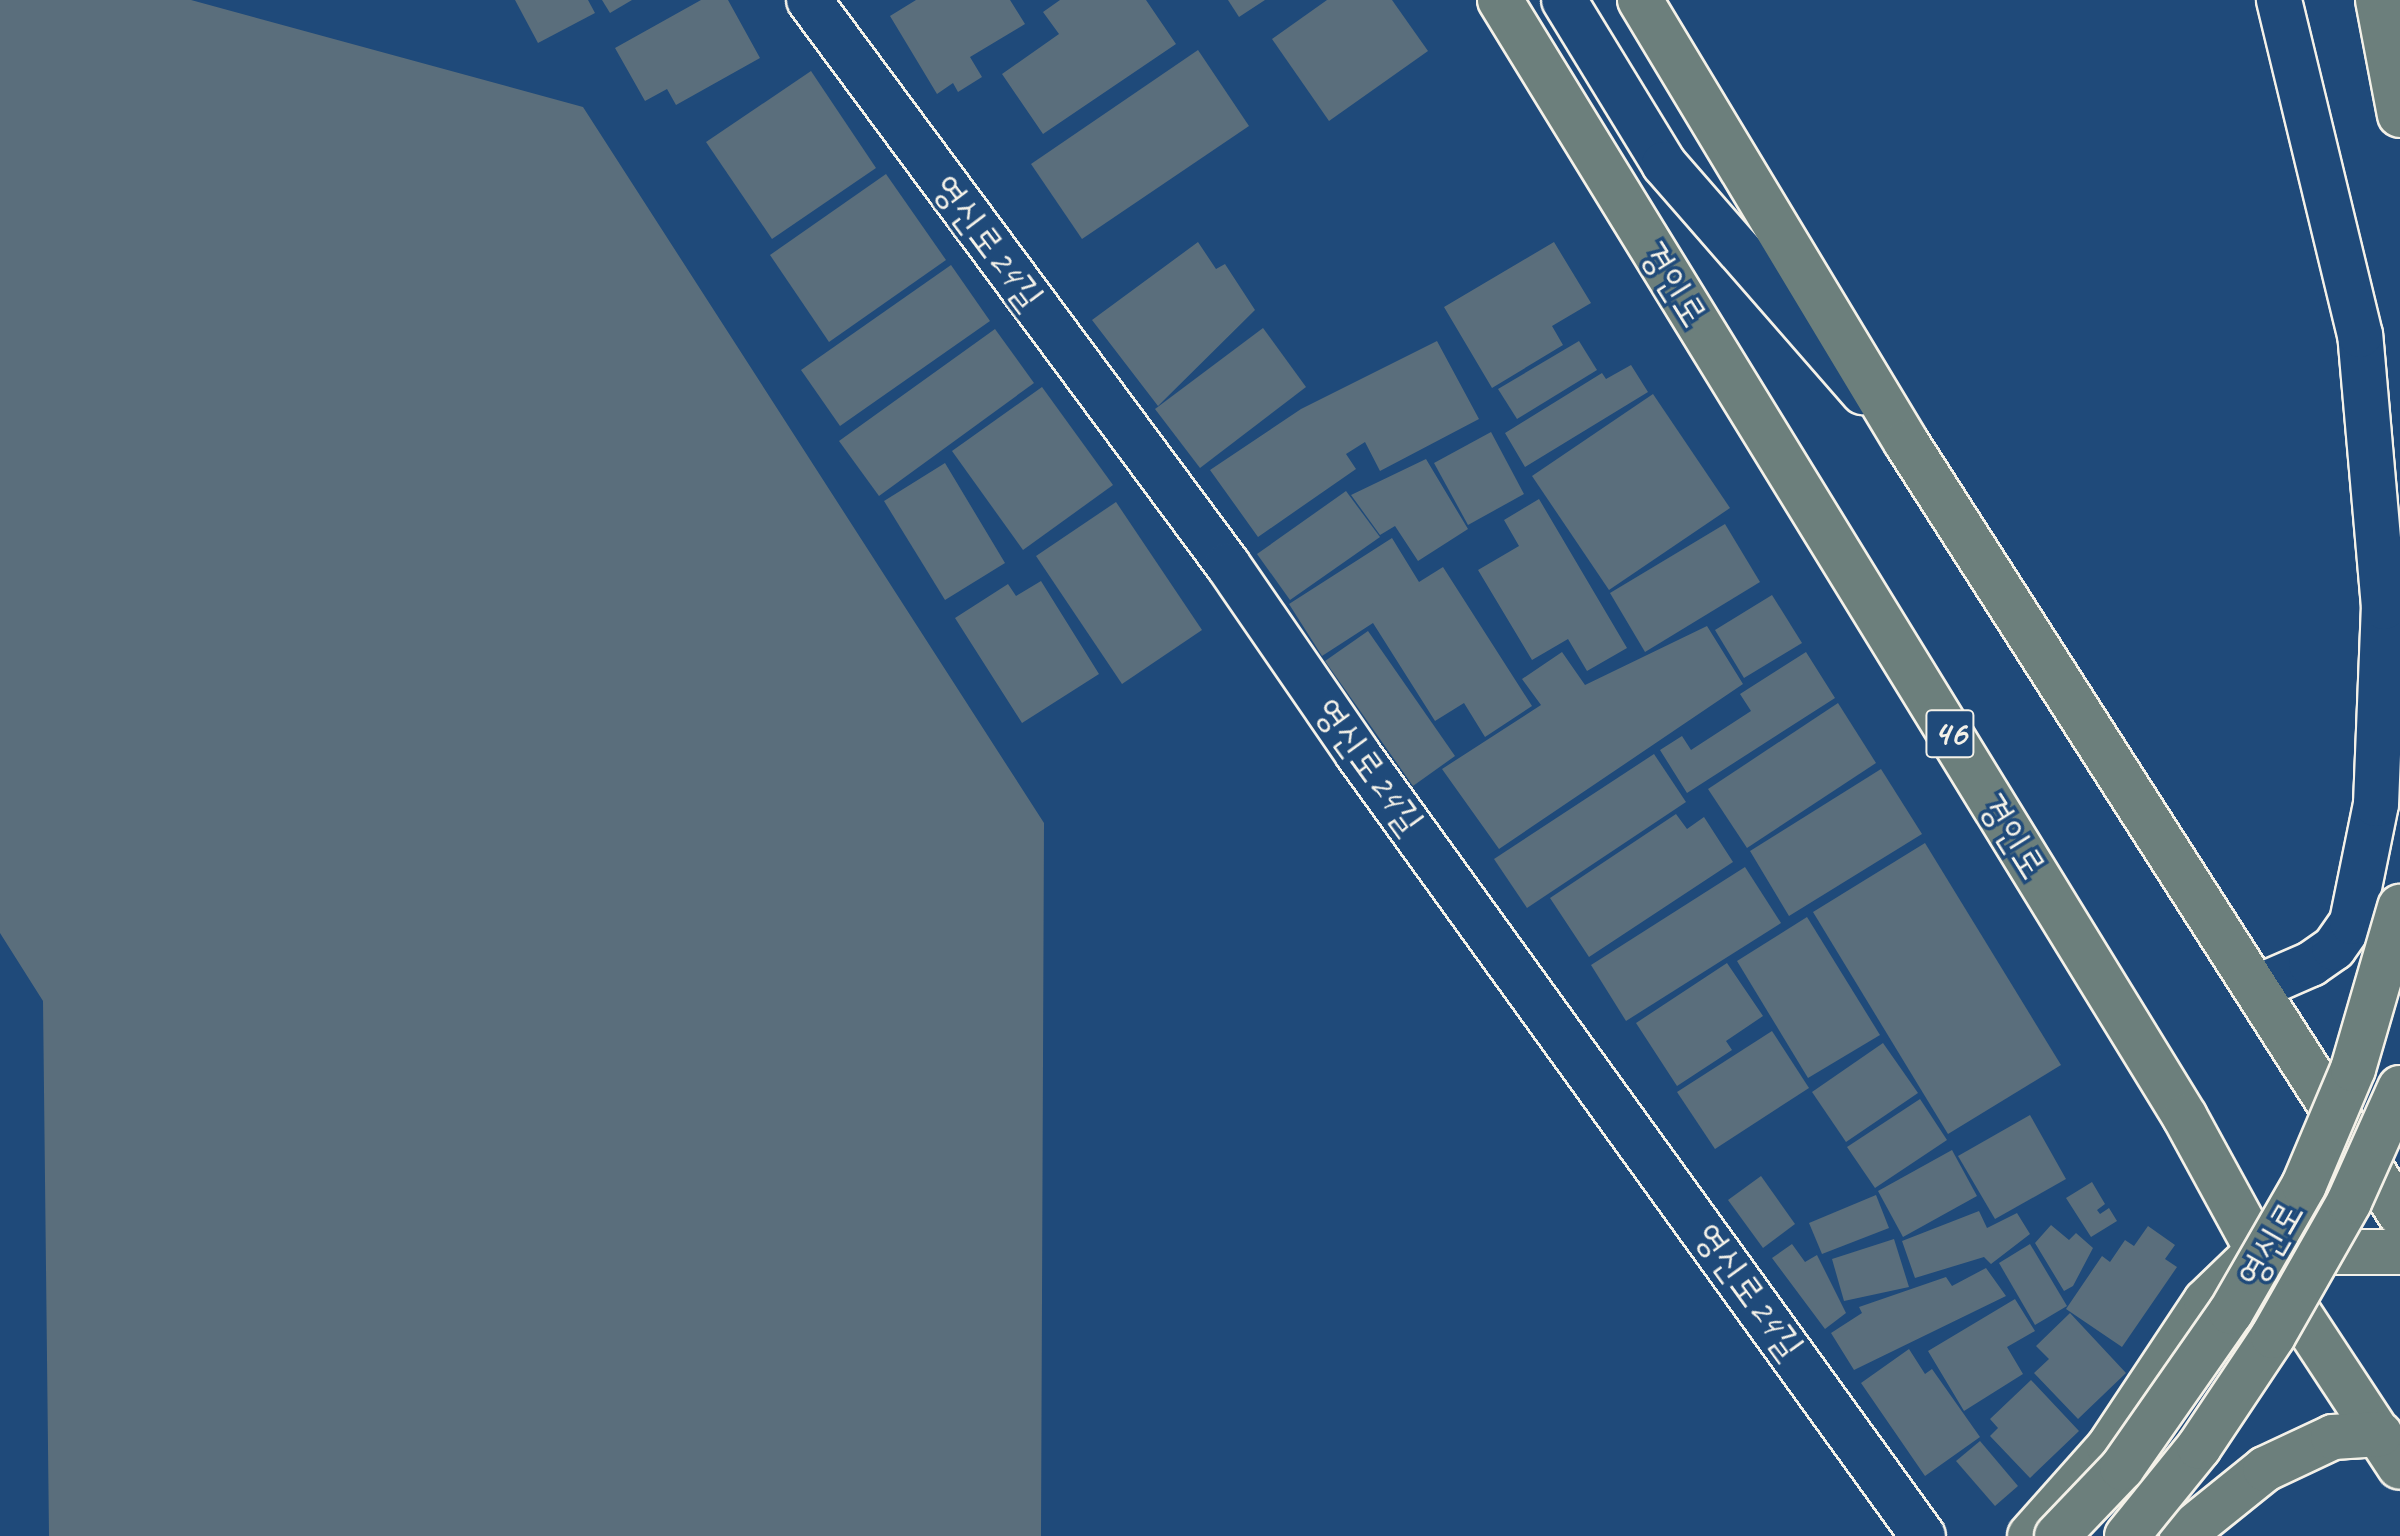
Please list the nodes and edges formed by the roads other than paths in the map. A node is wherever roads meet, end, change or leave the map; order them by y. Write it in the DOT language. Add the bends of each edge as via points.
graph roads {
  1 [pos="809,0"];
  2 [pos="1500,0"];
  3 [pos="1564,0"];
  4 [pos="1640,0"];
  5 [pos="2279,0"];
  6 [pos="2378,0"];
  7 [pos="2400,115"];
  8 [pos="1906,442"];
  9 [pos="2400,907"];
  10 [pos="2258,987"];
  11 [pos="2400,1088"];
  12 [pos="2400,1214"];
  13 [pos="2258,1251"];
  14 [pos="2400,1252"];
  15 [pos="2109,1447"];
  16 [pos="2390,1451"];
  17 [pos="1923,1536"];
  18 [pos="2030,1536"];
  19 [pos="2057,1536"];
  20 [pos="2127,1536"];
  21 [pos="2182,1536"];
  1 -- 17 [label="street, 영신로24길" via="1228,565 1357,753"];
  2 -- 13 [label="main road, 경인로 / 46" via="2177,1103"];
  3 -- 8 [label="street" via="1664,164"];
  4 -- 8 [label="main road"];
  5 -- 10 [label="street" via="2360,335 2384,607 2376,804 2352,922 2334,948 2311,964"];
  6 -- 7 [label="main road"];
  8 -- 10 [label="main road"];
  9 -- 19 [label="main road, 영신로, bridge" via="2353,1069 2304,1185 2231,1312 2131,1455"];
  10 -- 12 [label="main road"];
  11 -- 20 [label="main road, 영신로, bridge" via="2349,1202 2273,1336 2199,1447"];
  13 -- 14 [label="main road"];
  13 -- 15 [label="main road" via="2206,1301"];
  13 -- 16 [label="main road, 경인로 / 46"];
  15 -- 18 [label="main road"];
  15 -- 21 [label="main road" via="2147,1442 2174,1455 2190,1509"];
  16 -- 21 [label="main road" via="2333,1437 2265,1469"];
}
